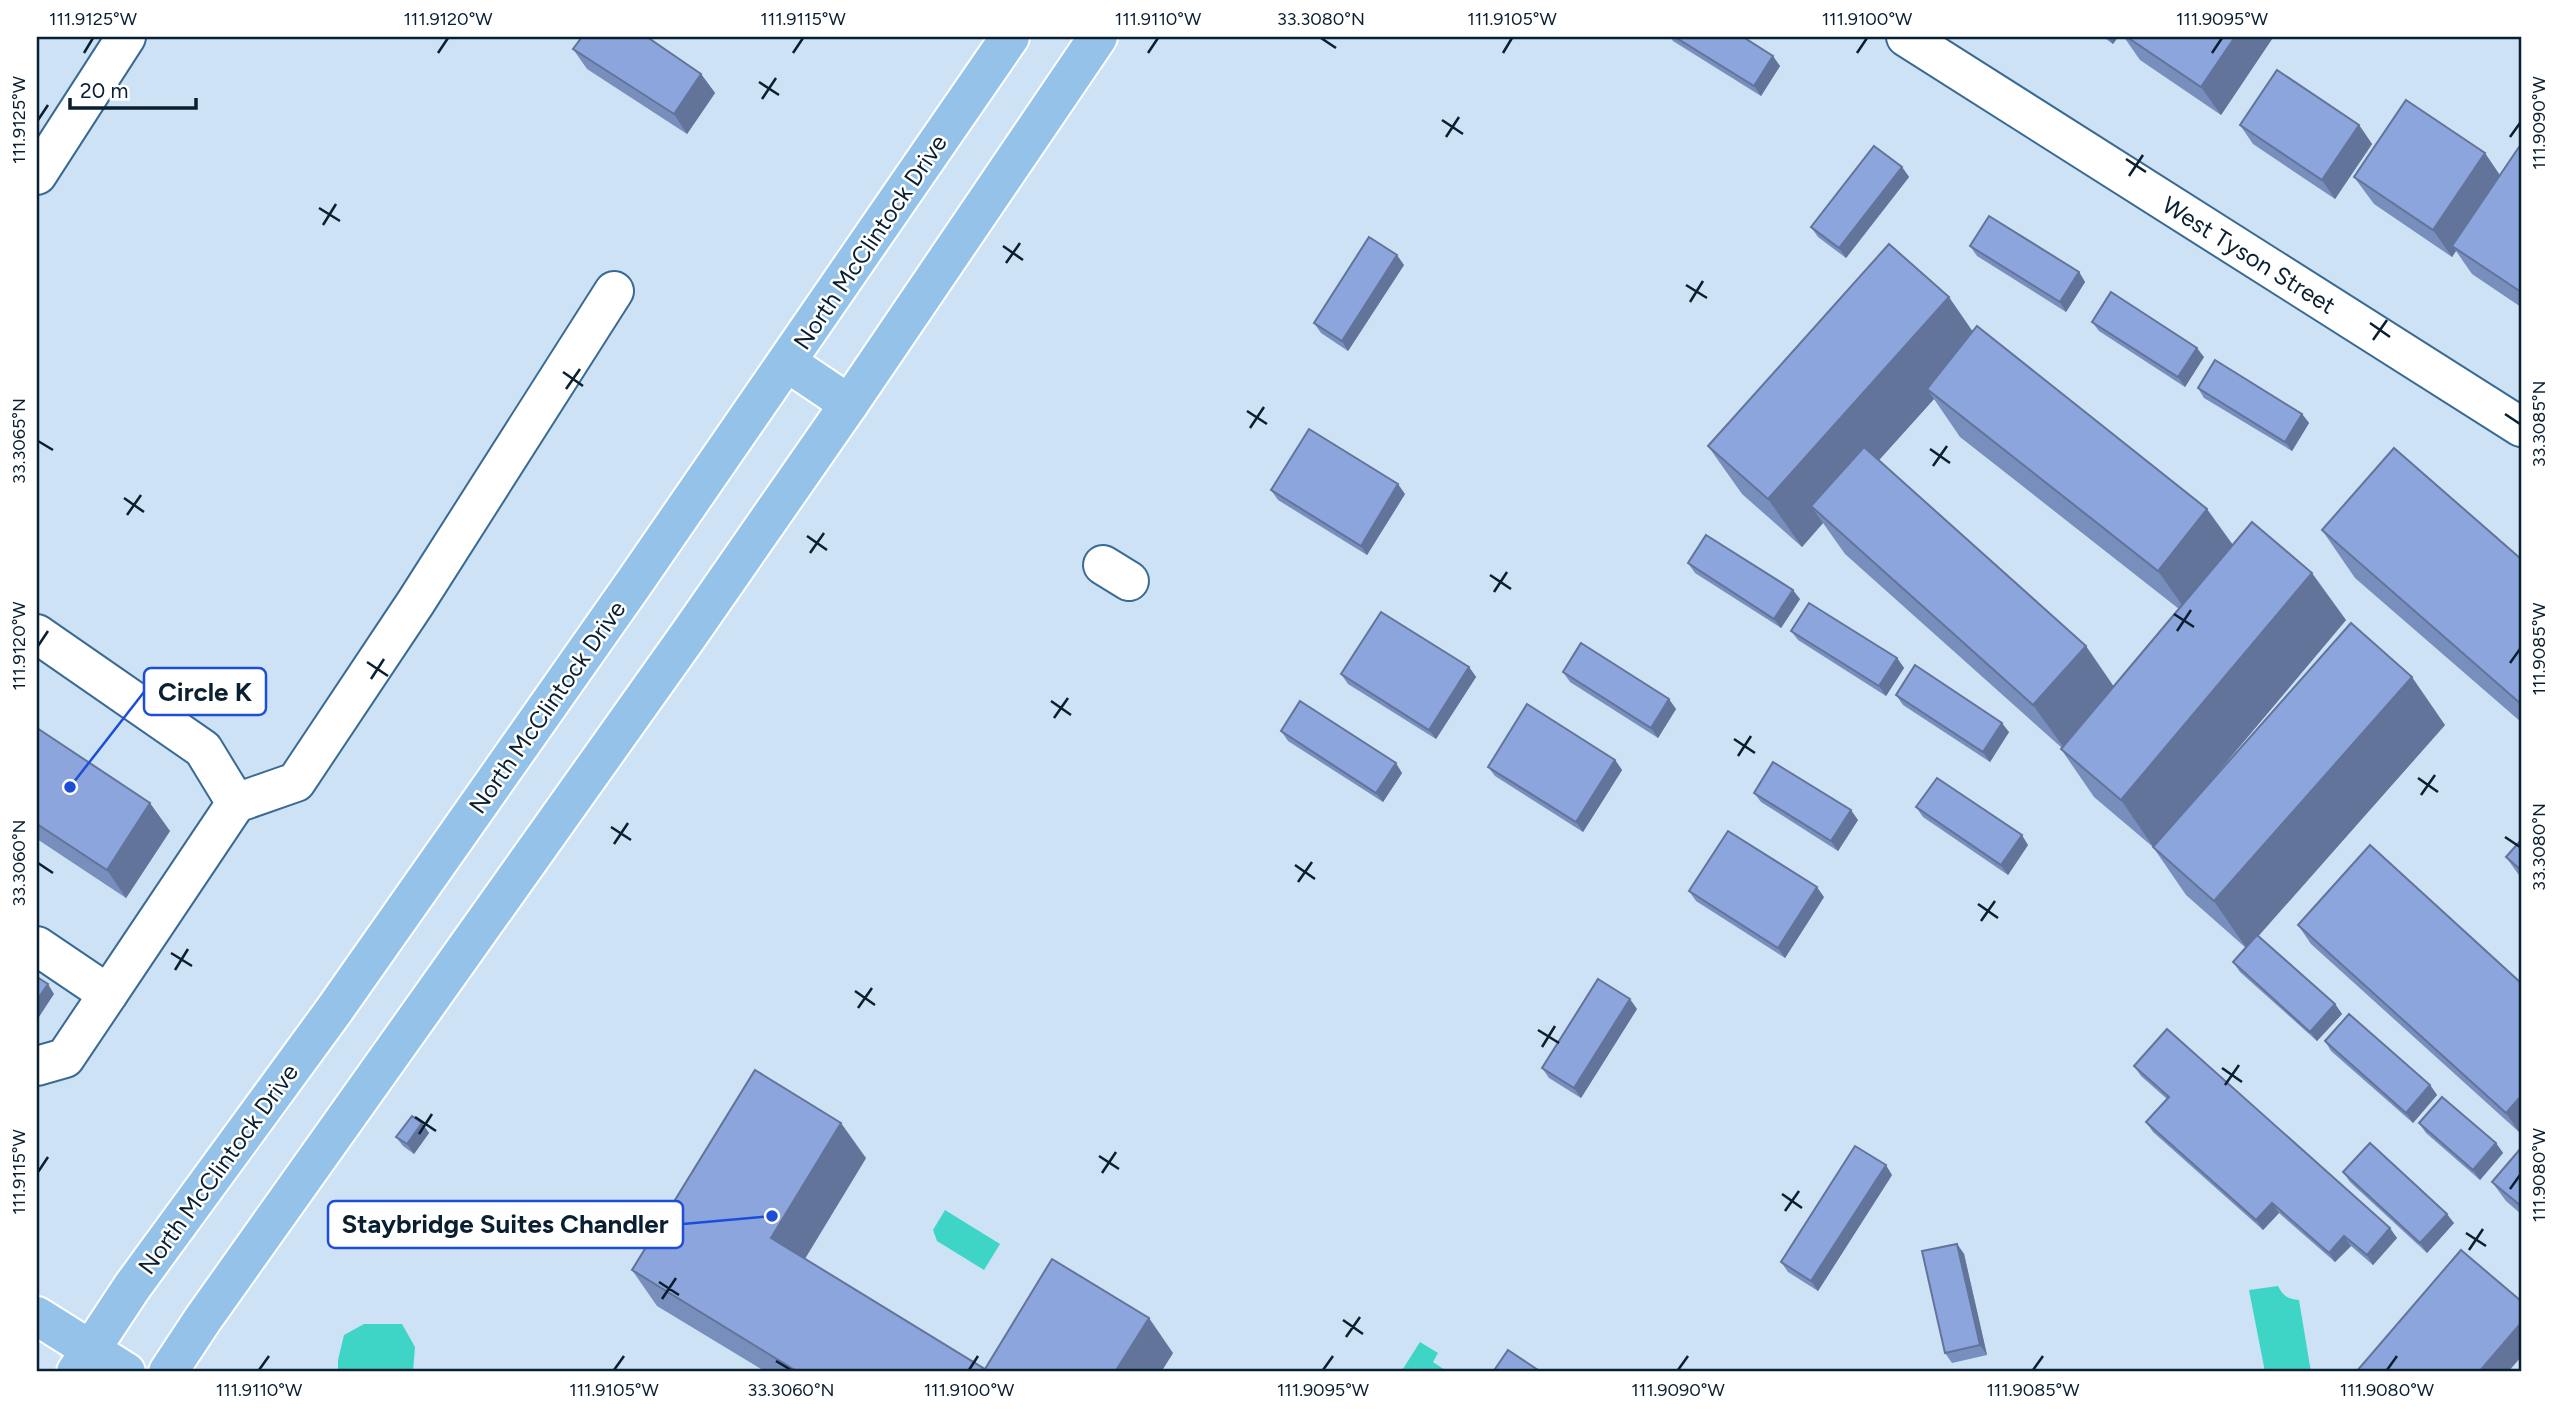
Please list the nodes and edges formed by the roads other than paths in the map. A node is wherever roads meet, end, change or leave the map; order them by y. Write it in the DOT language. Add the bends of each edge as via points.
graph roads {
  1 [pos="126,37"];
  2 [pos="1010,37"];
  3 [pos="1098,37"];
  4 [pos="1906,37"];
  5 [pos="37,175"];
  6 [pos="614,291"];
  7 [pos="788,363"];
  8 [pos="849,404"];
  9 [pos="2521,427"];
  10 [pos="37,634"];
  11 [pos="236,803"];
  12 [pos="37,946"];
  13 [pos="108,994"];
  14 [pos="37,1066"];
  15 [pos="37,1316"];
  16 [pos="84,1361"];
  17 [pos="126,1372"];
  18 [pos="168,1372"];
  1 -- 5 [label="street"];
  2 -- 7 [label="main road, North McClintock Drive"];
  3 -- 8 [label="main road"];
  4 -- 9 [label="street, West Tyson Street"];
  6 -- 11 [label="street" via="296,782"];
  7 -- 8 [label="main road"];
  7 -- 16 [label="main road, North McClintock Drive"];
  8 -- 18 [label="main road"];
  10 -- 11 [label="street" via="203,749"];
  11 -- 13 [label="street"];
  12 -- 13 [label="street"];
  13 -- 14 [label="street" via="65,1058"];
  15 -- 16 [label="main road"];
  16 -- 17 [label="main road"];
}
